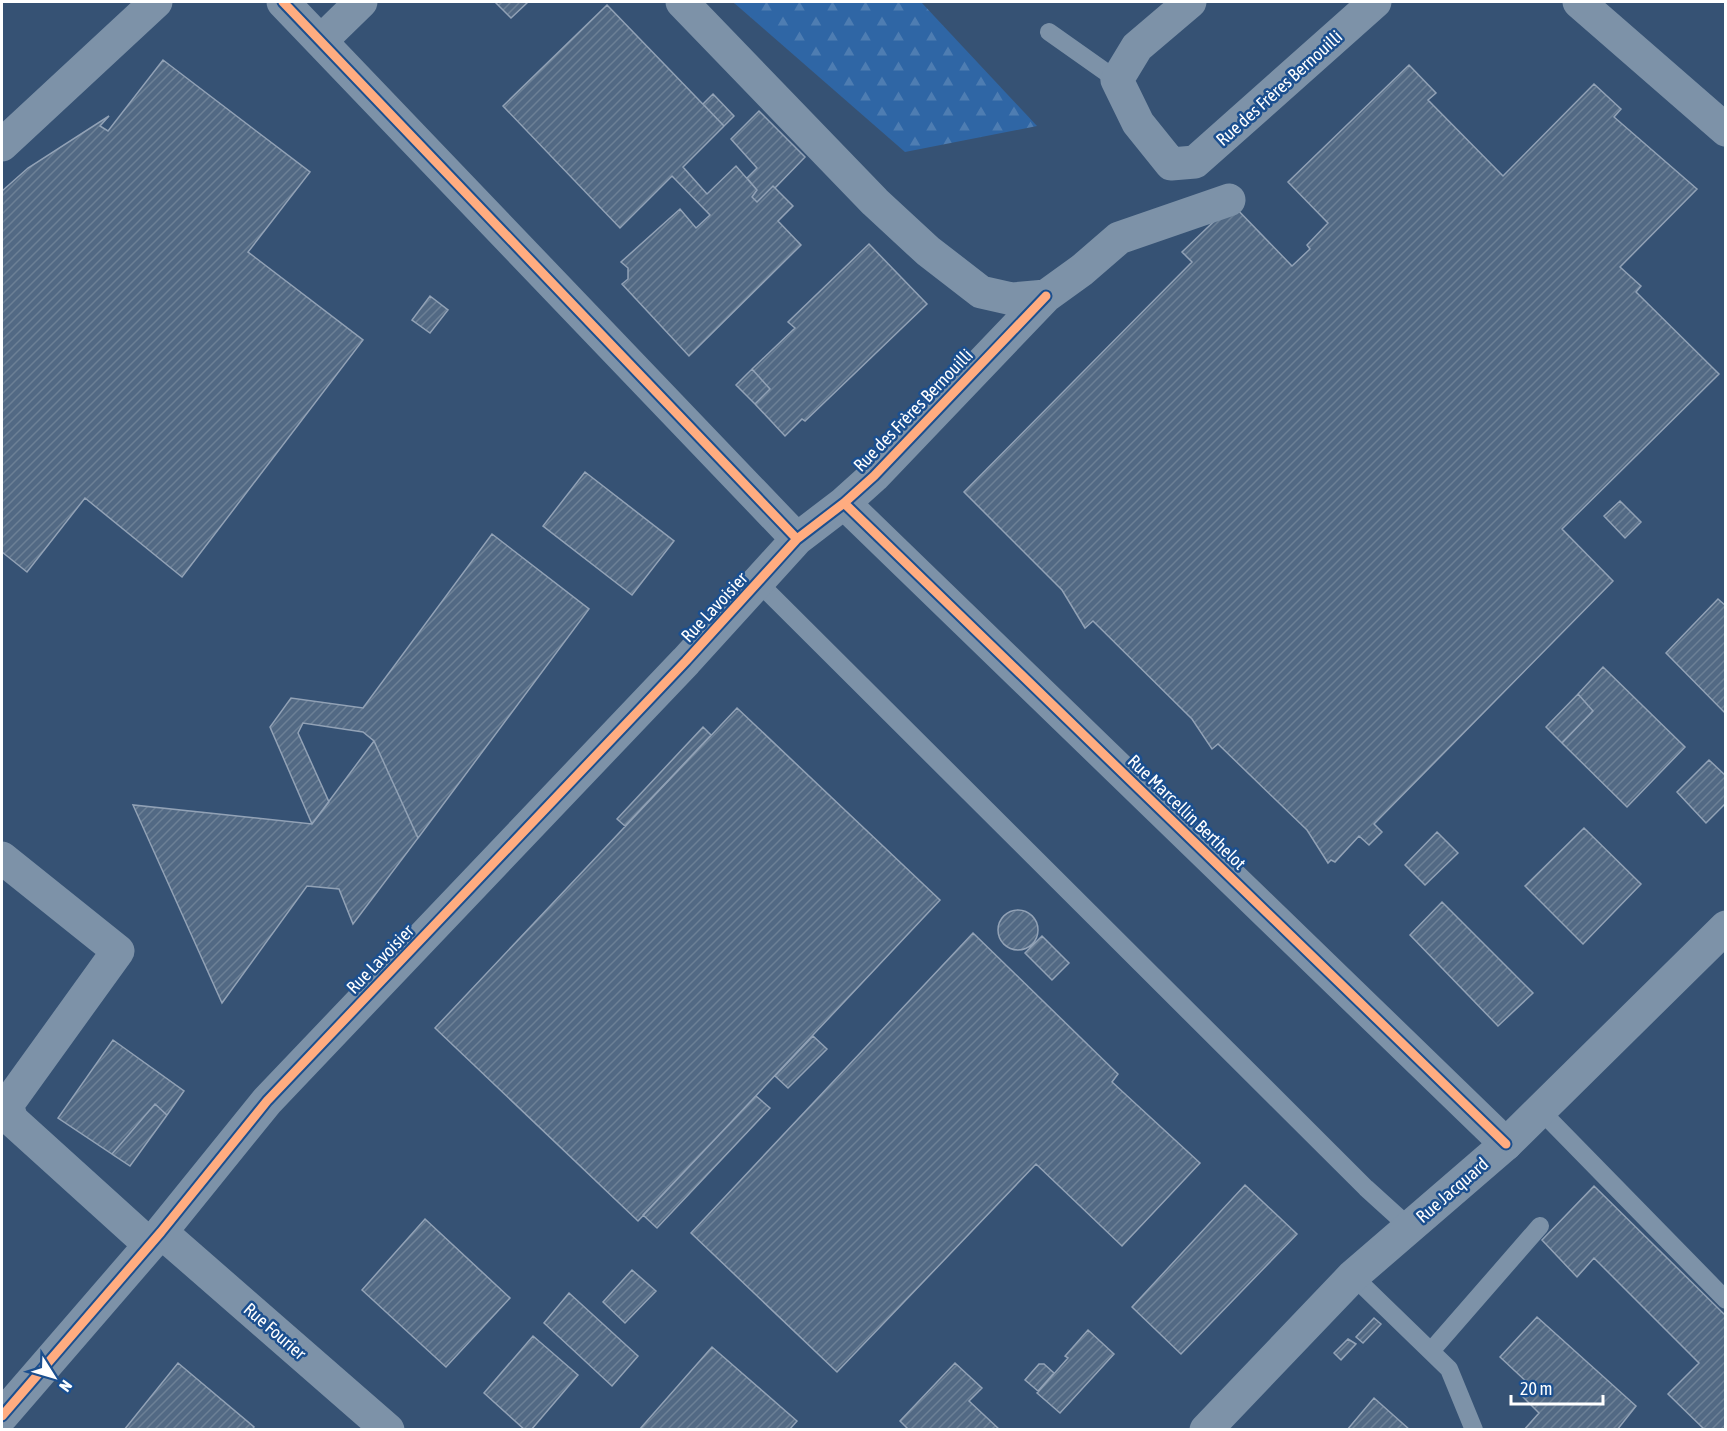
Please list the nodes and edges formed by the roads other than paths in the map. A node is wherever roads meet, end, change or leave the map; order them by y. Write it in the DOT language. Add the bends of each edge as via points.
graph roads {
  1 [pos="156,2"];
  2 [pos="283,2"];
  3 [pos="361,2"];
  4 [pos="682,2"];
  5 [pos="1190,2"];
  6 [pos="1375,2"];
  7 [pos="1579,2"];
  8 [pos="1049,32"];
  9 [pos="322,40"];
  10 [pos="1117,80"];
  11 [pos="1725,130"];
  12 [pos="2,145"];
  13 [pos="1230,200"];
  14 [pos="1046,296"];
  15 [pos="844,504"];
  16 [pos="797,539"];
  17 [pos="759,583"];
  18 [pos="2,858"];
  19 [pos="1725,927"];
  20 [pos="1540,1110"];
  21 [pos="1506,1144"];
  22 [pos="1540,1226"];
  23 [pos="1409,1227"];
  24 [pos="155,1239"];
  25 [pos="1353,1276"];
  26 [pos="1725,1300"];
  27 [pos="1431,1351"];
  28 [pos="2,1416"];
  29 [pos="388,1430"];
  30 [pos="1206,1430"];
  31 [pos="1474,1430"];
  1 -- 12 [label="street"];
  2 -- 9 [label="street"];
  3 -- 9 [label="street"];
  4 -- 14 [label="street" via="875,202 928,251 981,292 1012,299"];
  5 -- 10 [label="street" via="1137,47"];
  6 -- 10 [label="street, Rue des Frères Bernouilli" via="1195,162 1171,164 1138,123"];
  7 -- 11 [label="street"];
  8 -- 10 [label="lane"];
  9 -- 16 [label="street"];
  13 -- 14 [label="street, Rue des Frères Bernouilli" via="1119,238"];
  14 -- 15 [label="street, Rue des Frères Bernouilli"];
  15 -- 16 [label="street, Rue des Frères Bernouilli"];
  15 -- 21 [label="street, Rue Marcellin Berthelot"];
  16 -- 17 [label="street, Rue Lavoisier"];
  17 -- 23 [label="lane"];
  17 -- 24 [label="street, Rue Lavoisier" via="267,1101"];
  18 -- 24 [label="street" via="118,951 7,1105 12,1120"];
  19 -- 20 [label="street, Rue Jacquard"];
  20 -- 21 [label="street, Rue Jacquard"];
  20 -- 26 [label="lane"];
  21 -- 23 [label="street, Rue Jacquard"];
  22 -- 27 [label="lane"];
  23 -- 25 [label="street, Rue Jacquard"];
  24 -- 28 [label="street, Rue Lavoisier"];
  24 -- 29 [label="street, Rue Fourier"];
  25 -- 27 [label="lane"];
  25 -- 30 [label="street, Rue Jacquard"];
  27 -- 31 [label="lane" via="1449,1369"];
}
